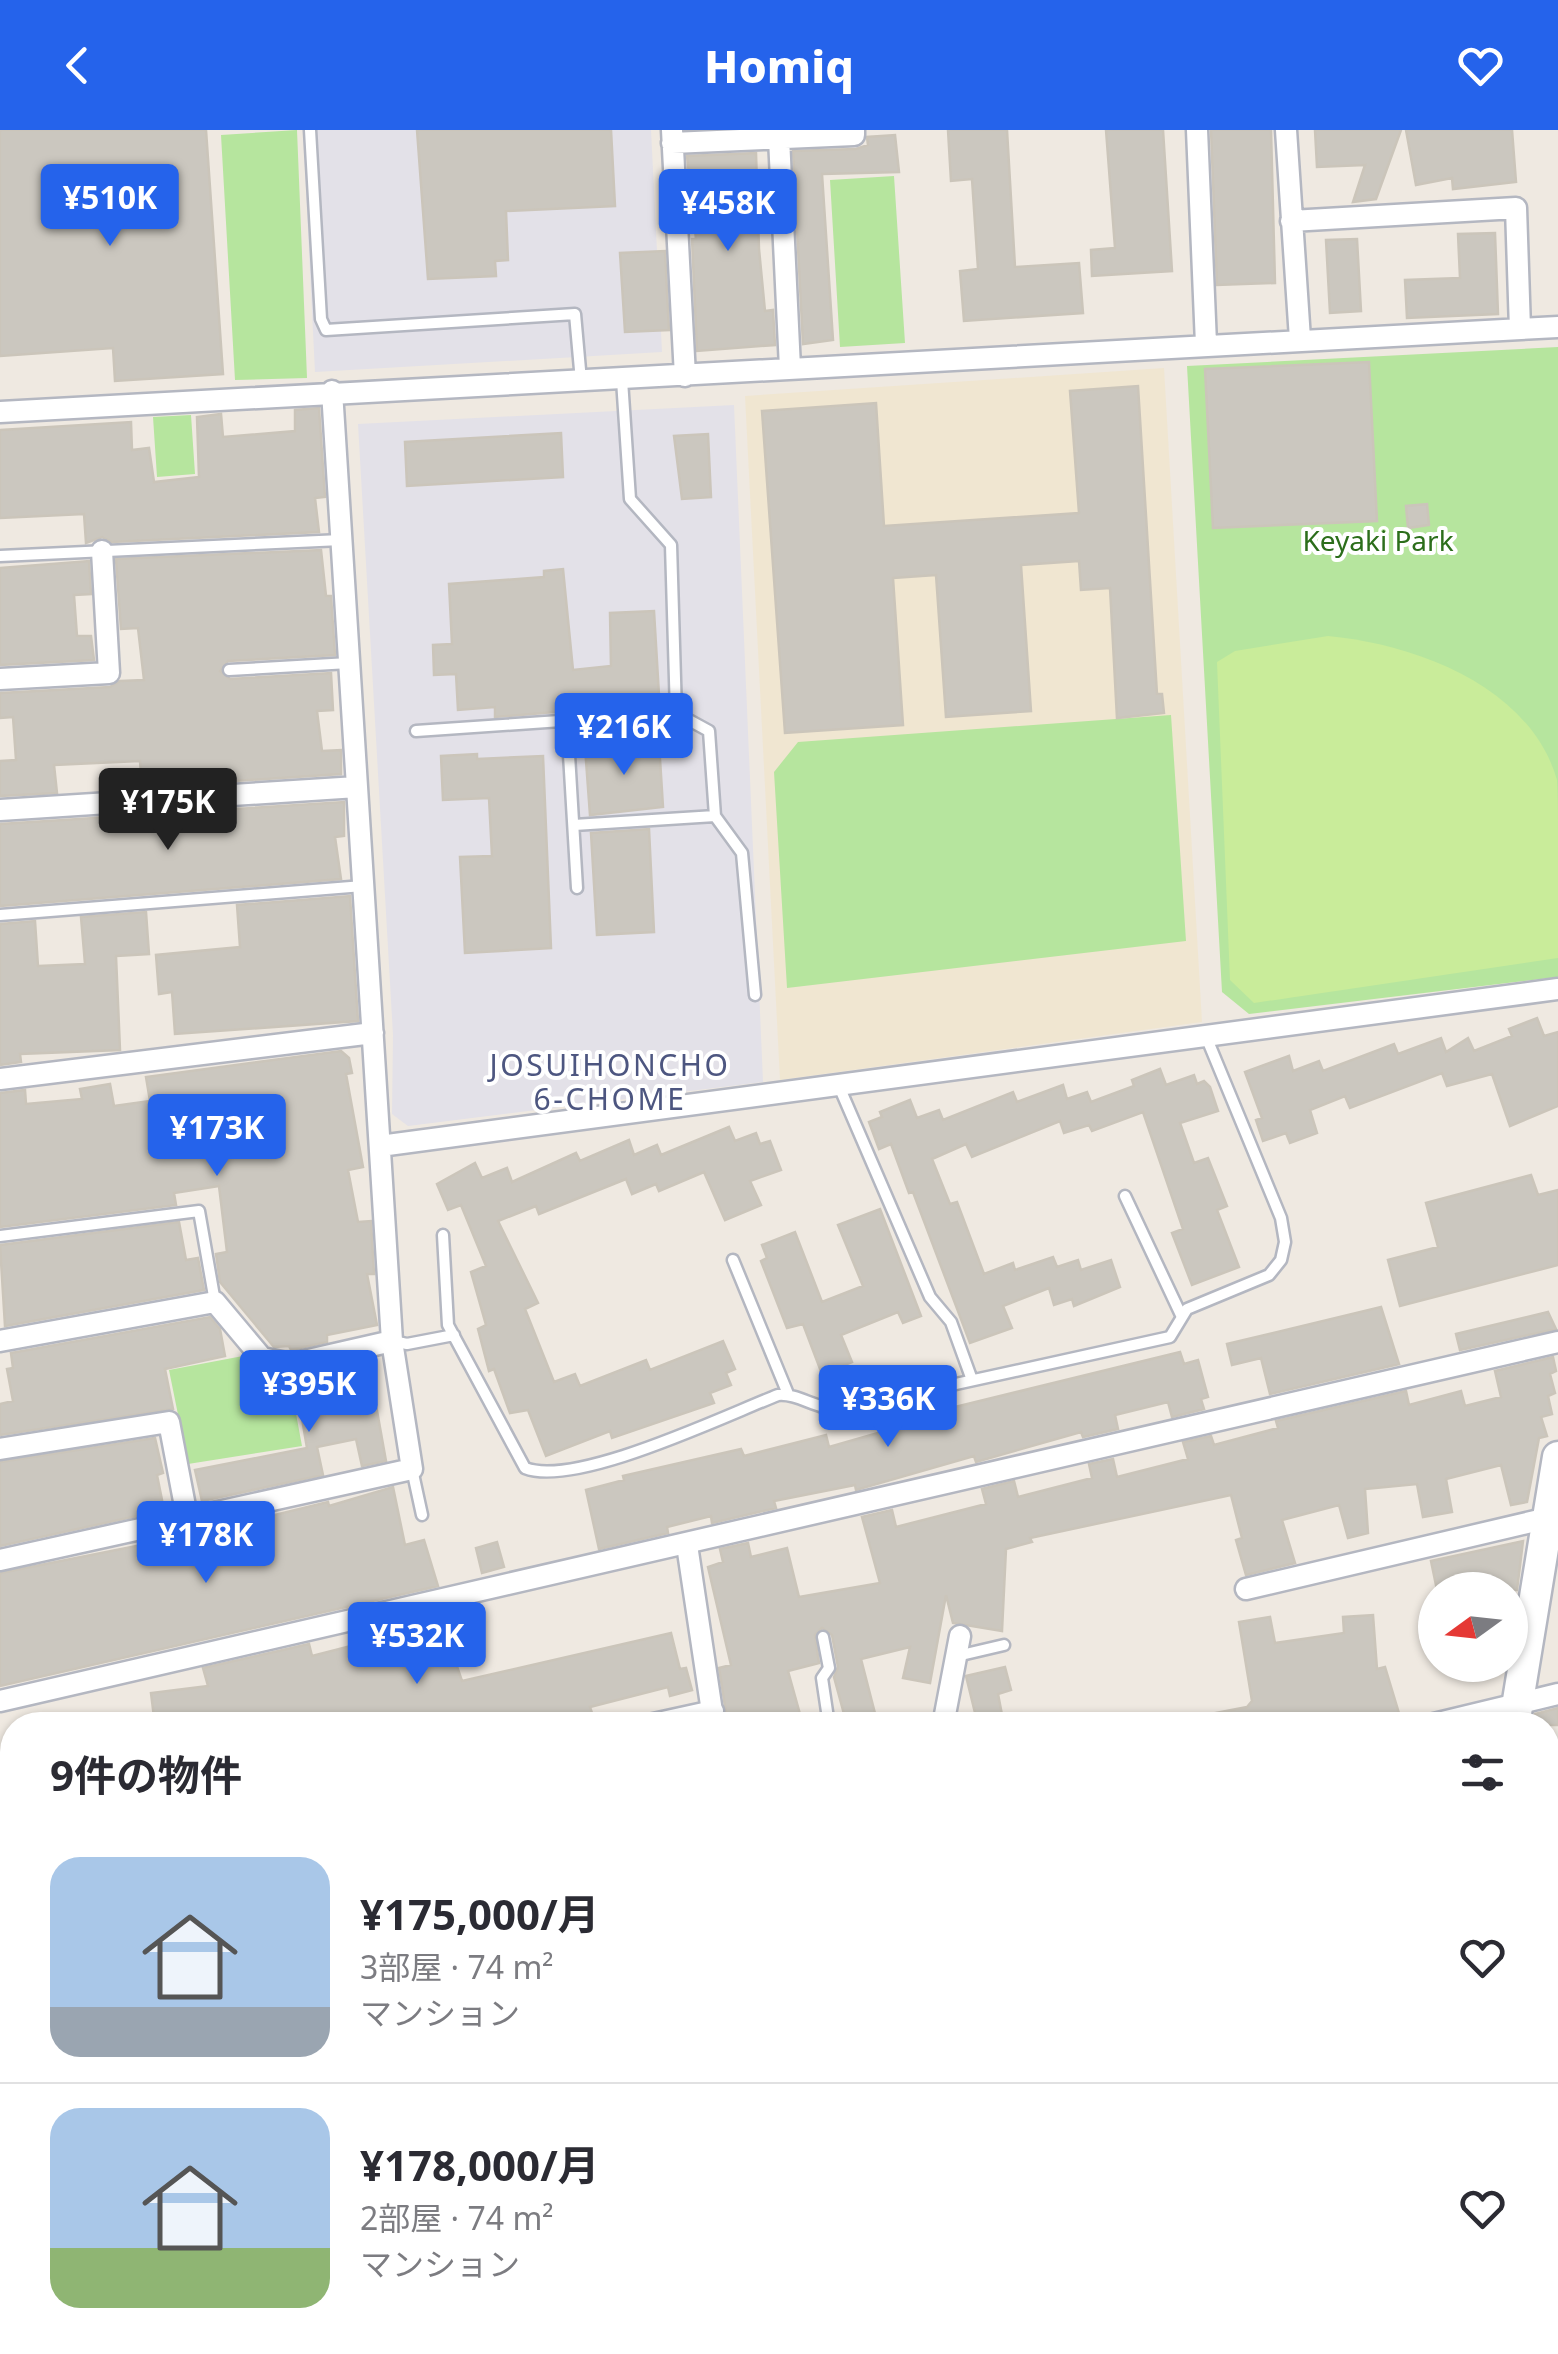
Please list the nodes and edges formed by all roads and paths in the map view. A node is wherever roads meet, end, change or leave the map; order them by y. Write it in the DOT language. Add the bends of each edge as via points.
graph roads {
  1 [pos="310,130"];
  2 [pos="854,130"];
  3 [pos="1197,130"];
  4 [pos="1286,130"];
  5 [pos="739,135"];
  6 [pos="672,136"];
  7 [pos="779,138"];
  8 [pos="1291,221"];
  9 [pos="1558,327"];
  10 [pos="1520,329"];
  11 [pos="1300,338"];
  12 [pos="1206,344"];
  13 [pos="790,368"];
  14 [pos="685,376"];
  15 [pos="622,380"];
  16 [pos="581,382"];
  17 [pos="332,391"];
  18 [pos="0,412"];
  19 [pos="342,540"];
  20 [pos="102,551"];
  21 [pos="0,556"];
  22 [pos="349,663"];
  23 [pos="229,670"];
  24 [pos="0,679"];
  25 [pos="676,713"];
  26 [pos="568,721"];
  27 [pos="416,731"];
  28 [pos="357,787"];
  29 [pos="0,810"];
  30 [pos="715,816"];
  31 [pos="574,825"];
  32 [pos="364,886"];
  33 [pos="577,888"];
  34 [pos="0,915"];
  35 [pos="1558,989"];
  36 [pos="755,996"];
  37 [pos="373,1034"];
  38 [pos="1205,1034"];
  39 [pos="0,1079"];
  40 [pos="837,1084"];
  41 [pos="380,1146"];
  42 [pos="1125,1196"];
  43 [pos="442,1235"];
  44 [pos="0,1236"];
  45 [pos="732,1260"];
  46 [pos="215,1302"];
  47 [pos="1182,1318"];
  48 [pos="454,1335"];
  49 [pos="0,1341"];
  50 [pos="392,1341"];
  51 [pos="1558,1342"];
  52 [pos="972,1380"];
  53 [pos="788,1394"];
  54 [pos="0,1449"];
  55 [pos="1558,1458"];
  56 [pos="412,1470"];
  57 [pos="422,1515"];
  58 [pos="1548,1518"];
  59 [pos="188,1522"];
  60 [pos="687,1545"];
  61 [pos="0,1560"];
  62 [pos="1246,1589"];
  63 [pos="823,1637"];
  64 [pos="1004,1645"];
  65 [pos="958,1646"];
  66 [pos="1558,1694"];
  67 [pos="0,1701"];
  68 [pos="713,1712"];
  69 [pos="826,1712"];
  70 [pos="945,1712"];
  71 [pos="1516,1712"];
  72 [pos="1518,1712"];
  1 -- 16 [label="lane" via="326,330 575,314"];
  2 -- 7 [label="street"];
  3 -- 12 [label="street"];
  4 -- 8 [label="street"];
  5 -- 6 [label="street"];
  5 -- 7 [label="street"];
  6 -- 14 [label="street"];
  7 -- 13 [label="street"];
  8 -- 10 [label="street" via="1516,208"];
  8 -- 11 [label="street"];
  9 -- 10 [label="street"];
  10 -- 11 [label="street"];
  11 -- 12 [label="street"];
  12 -- 13 [label="street"];
  13 -- 14 [label="street"];
  14 -- 15 [label="street"];
  15 -- 16 [label="street"];
  15 -- 25 [label="lane" via="630,499 671,545"];
  16 -- 17 [label="street" via="359,396"];
  17 -- 18 [label="street"];
  17 -- 19 [label="street"];
  19 -- 20 [label="lane"];
  19 -- 22 [label="street"];
  20 -- 21 [label="lane"];
  20 -- 24 [label="street" via="109,674"];
  22 -- 23 [label="lane"];
  22 -- 28 [label="street"];
  25 -- 26 [label="lane"];
  25 -- 30 [label="lane" via="708,730"];
  26 -- 27 [label="lane"];
  26 -- 31 [label="lane"];
  28 -- 29 [label="street"];
  28 -- 32 [label="street"];
  30 -- 31 [label="lane"];
  30 -- 36 [label="lane" via="742,853"];
  31 -- 33 [label="lane"];
  32 -- 34 [label="lane"];
  32 -- 37 [label="street"];
  35 -- 38 [label="street"];
  37 -- 39 [label="street"];
  37 -- 41 [label="street"];
  38 -- 40 [label="street"];
  38 -- 47 [label="lane" via="1282,1218 1285,1242 1269,1274 1188,1309"];
  40 -- 41 [label="street"];
  40 -- 52 [label="lane"];
  41 -- 50 [label="street"];
  42 -- 47 [label="lane"];
  43 -- 48 [label="lane"];
  44 -- 46 [label="lane" via="199,1212"];
  45 -- 53 [label="lane"];
  46 -- 49 [label="street"];
  46 -- 50 [label="street" via="262,1358 291,1364"];
  47 -- 52 [label="lane" via="1170,1337"];
  48 -- 50 [label="lane"];
  48 -- 53 [label="lane" via="526,1468 544,1475 605,1462"];
  50 -- 56 [label="street"];
  51 -- 60 [label="street"];
  52 -- 53 [label="lane" via="842,1409"];
  54 -- 59 [label="street" via="169,1422"];
  55 -- 58 [label="main road"];
  56 -- 57 [label="lane"];
  56 -- 59 [label="street"];
  58 -- 62 [label="street"];
  58 -- 71 [label="main road"];
  59 -- 61 [label="street"];
  60 -- 67 [label="street"];
  60 -- 68 [label="street"];
  63 -- 69 [label="lane"];
  64 -- 65 [label="lane"];
  65 -- 70 [label="street"];
  66 -- 72 [label="street"];
}
